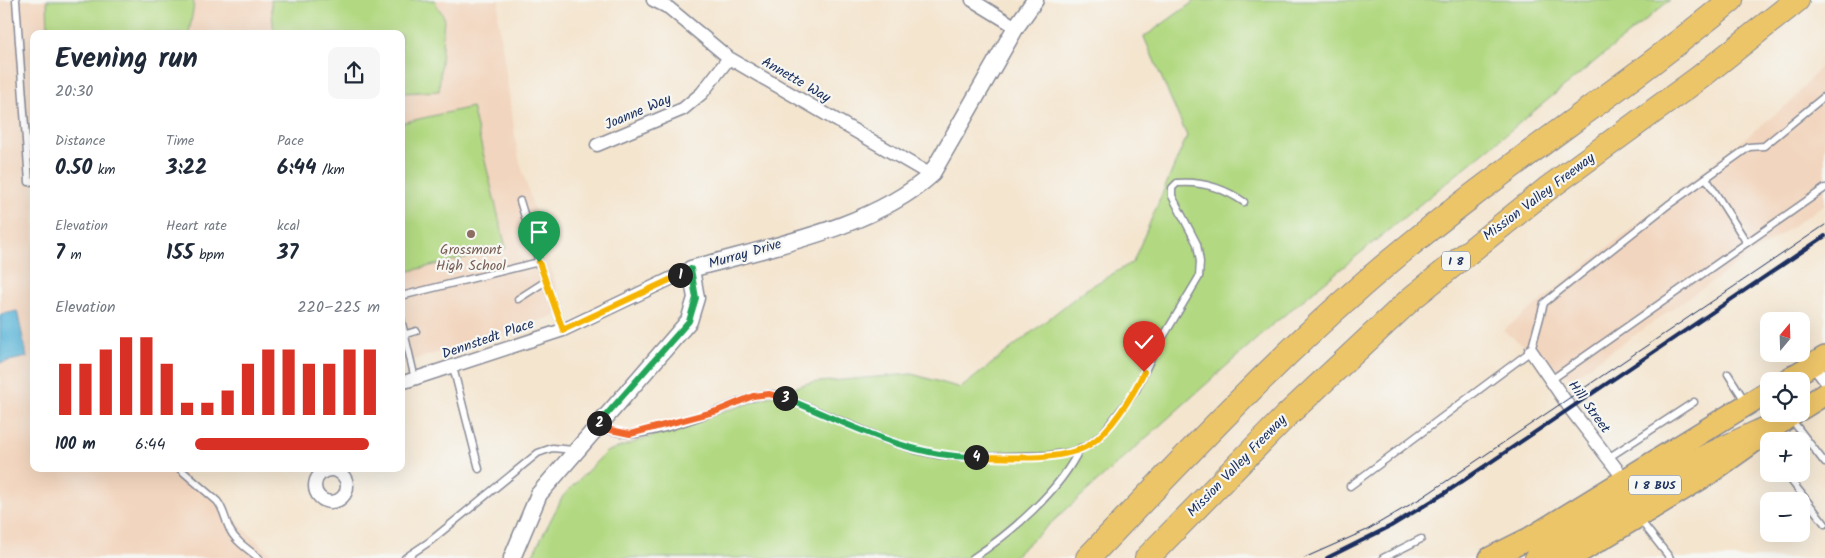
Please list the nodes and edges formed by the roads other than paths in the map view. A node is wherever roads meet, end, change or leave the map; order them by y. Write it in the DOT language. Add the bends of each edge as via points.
graph roads {
  1 [pos="16,0"];
  2 [pos="653,0"];
  3 [pos="972,0"];
  4 [pos="1035,0"];
  5 [pos="1731,0"];
  6 [pos="1797,0"];
  7 [pos="1016,26"];
  8 [pos="729,58"];
  9 [pos="1825,96"];
  10 [pos="597,145"];
  11 [pos="931,175"];
  12 [pos="1706,178"];
  13 [pos="30,182"];
  14 [pos="1825,188"];
  15 [pos="520,201"];
  16 [pos="1244,202"];
  17 [pos="1747,243"];
  18 [pos="539,262"];
  19 [pos="691,269"];
  20 [pos="546,281"];
  21 [pos="405,295"];
  22 [pos="518,299"];
  23 [pos="563,330"];
  24 [pos="416,331"];
  25 [pos="405,334"];
  26 [pos="405,342"];
  27 [pos="1530,351"];
  28 [pos="453,367"];
  29 [pos="1821,367"];
  30 [pos="1808,372"];
  31 [pos="1728,374"];
  32 [pos="416,379"];
  33 [pos="1551,380"];
  34 [pos="405,382"];
  35 [pos="1825,394"];
  36 [pos="1760,396"];
  37 [pos="1694,402"];
  38 [pos="1810,403"];
  39 [pos="1747,404"];
  40 [pos="1776,422"];
  41 [pos="1784,422"];
  42 [pos="1795,422"];
  43 [pos="596,427"];
  44 [pos="1775,432"];
  45 [pos="1760,447"];
  46 [pos="1080,448"];
  47 [pos="575,450"];
  48 [pos="1608,458"];
  49 [pos="1825,463"];
  50 [pos="480,468"];
  51 [pos="183,472"];
  52 [pos="1625,480"];
  53 [pos="1792,482"];
  54 [pos="1350,486"];
  55 [pos="1638,517"];
  56 [pos="1825,524"];
  57 [pos="1421,539"];
  58 [pos="259,558"];
  59 [pos="405,558"];
  60 [pos="512,558"];
  61 [pos="973,558"];
  62 [pos="1088,558"];
  63 [pos="1147,558"];
  64 [pos="1384,558"];
  65 [pos="1492,558"];
  66 [pos="1538,558"];
  67 [pos="1570,558"];
  68 [pos="1670,558"];
  1 -- 13 [label="lane"];
  2 -- 8 [label="street, Annette Way" via="669,8"];
  3 -- 7 [label="street"];
  4 -- 7 [label="street, Murray Drive"];
  5 -- 62 [label="highway" via="1671,50 1472,194 1381,268 1250,390"];
  6 -- 63 [label="highway, Mission Valley Freeway / I 8" via="1699,78 1547,189 1412,298 1285,416"];
  7 -- 11 [label="street, Murray Drive"];
  8 -- 10 [label="street, Joanne Way" via="702,93 683,109"];
  8 -- 11 [label="street, Annette Way"];
  9 -- 12 [label="lane" via="1764,146 1749,147"];
  11 -- 19 [label="street, Murray Drive" via="918,187 886,206 842,226"];
  12 -- 17 [label="lane"];
  12 -- 27 [label="lane" via="1544,303"];
  14 -- 17 [label="lane"];
  15 -- 18 [label="lane"];
  16 -- 46 [label="lane" via="1230,193 1200,184 1177,184 1172,188 1172,196 1198,244 1199,277 1153,354 1136,390 1103,433"];
  17 -- 33 [label="lane"];
  18 -- 20 [label="lane"];
  18 -- 21 [label="lane"];
  19 -- 23 [label="street, Dennstedt Place"];
  19 -- 43 [label="street, Murray Drive" via="696,298 689,321"];
  20 -- 22 [label="lane"];
  20 -- 23 [label="lane"];
  23 -- 28 [label="street, Dennstedt Place"];
  24 -- 25 [label="lane"];
  26 -- 32 [label="lane"];
  27 -- 33 [label="street, Hill Street"];
  27 -- 54 [label="lane"];
  28 -- 32 [label="street, Dennstedt Place"];
  28 -- 50 [label="lane"];
  29 -- 30 [label="main road"];
  31 -- 39 [label="lane"];
  32 -- 34 [label="street, Dennstedt Place"];
  33 -- 48 [label="street, Hill Street"];
  35 -- 38 [label="main road, I 8 BUS"];
  36 -- 39 [label="main road, I 8 BUS"];
  37 -- 48 [label="lane"];
  39 -- 52 [label="main road, I 8 BUS"];
  40 -- 66 [label="highway, I 8 BUS" via="1688,465"];
  41 -- 44 [label="main road"];
  42 -- 49 [label="lane"];
  43 -- 46 [label="lane" via="630,434 717,411 753,396 769,394 886,440 939,455 1027,456 1061,454"];
  43 -- 47 [label="street, Murray Drive"];
  45 -- 55 [label="main road"];
  46 -- 61 [label="lane" via="1061,478 1020,522"];
  47 -- 59 [label="lane" via="552,448 538,453"];
  47 -- 60 [label="street, Murray Drive" via="539,494"];
  48 -- 52 [label="street, Hill Street"];
  51 -- 58 [label="lane" via="217,501 230,531"];
  52 -- 65 [label="main road, I 8 BUS"];
  53 -- 56 [label="lane"];
  55 -- 67 [label="main road"];
  55 -- 68 [label="lane"];
  57 -- 64 [label="lane"];
}
